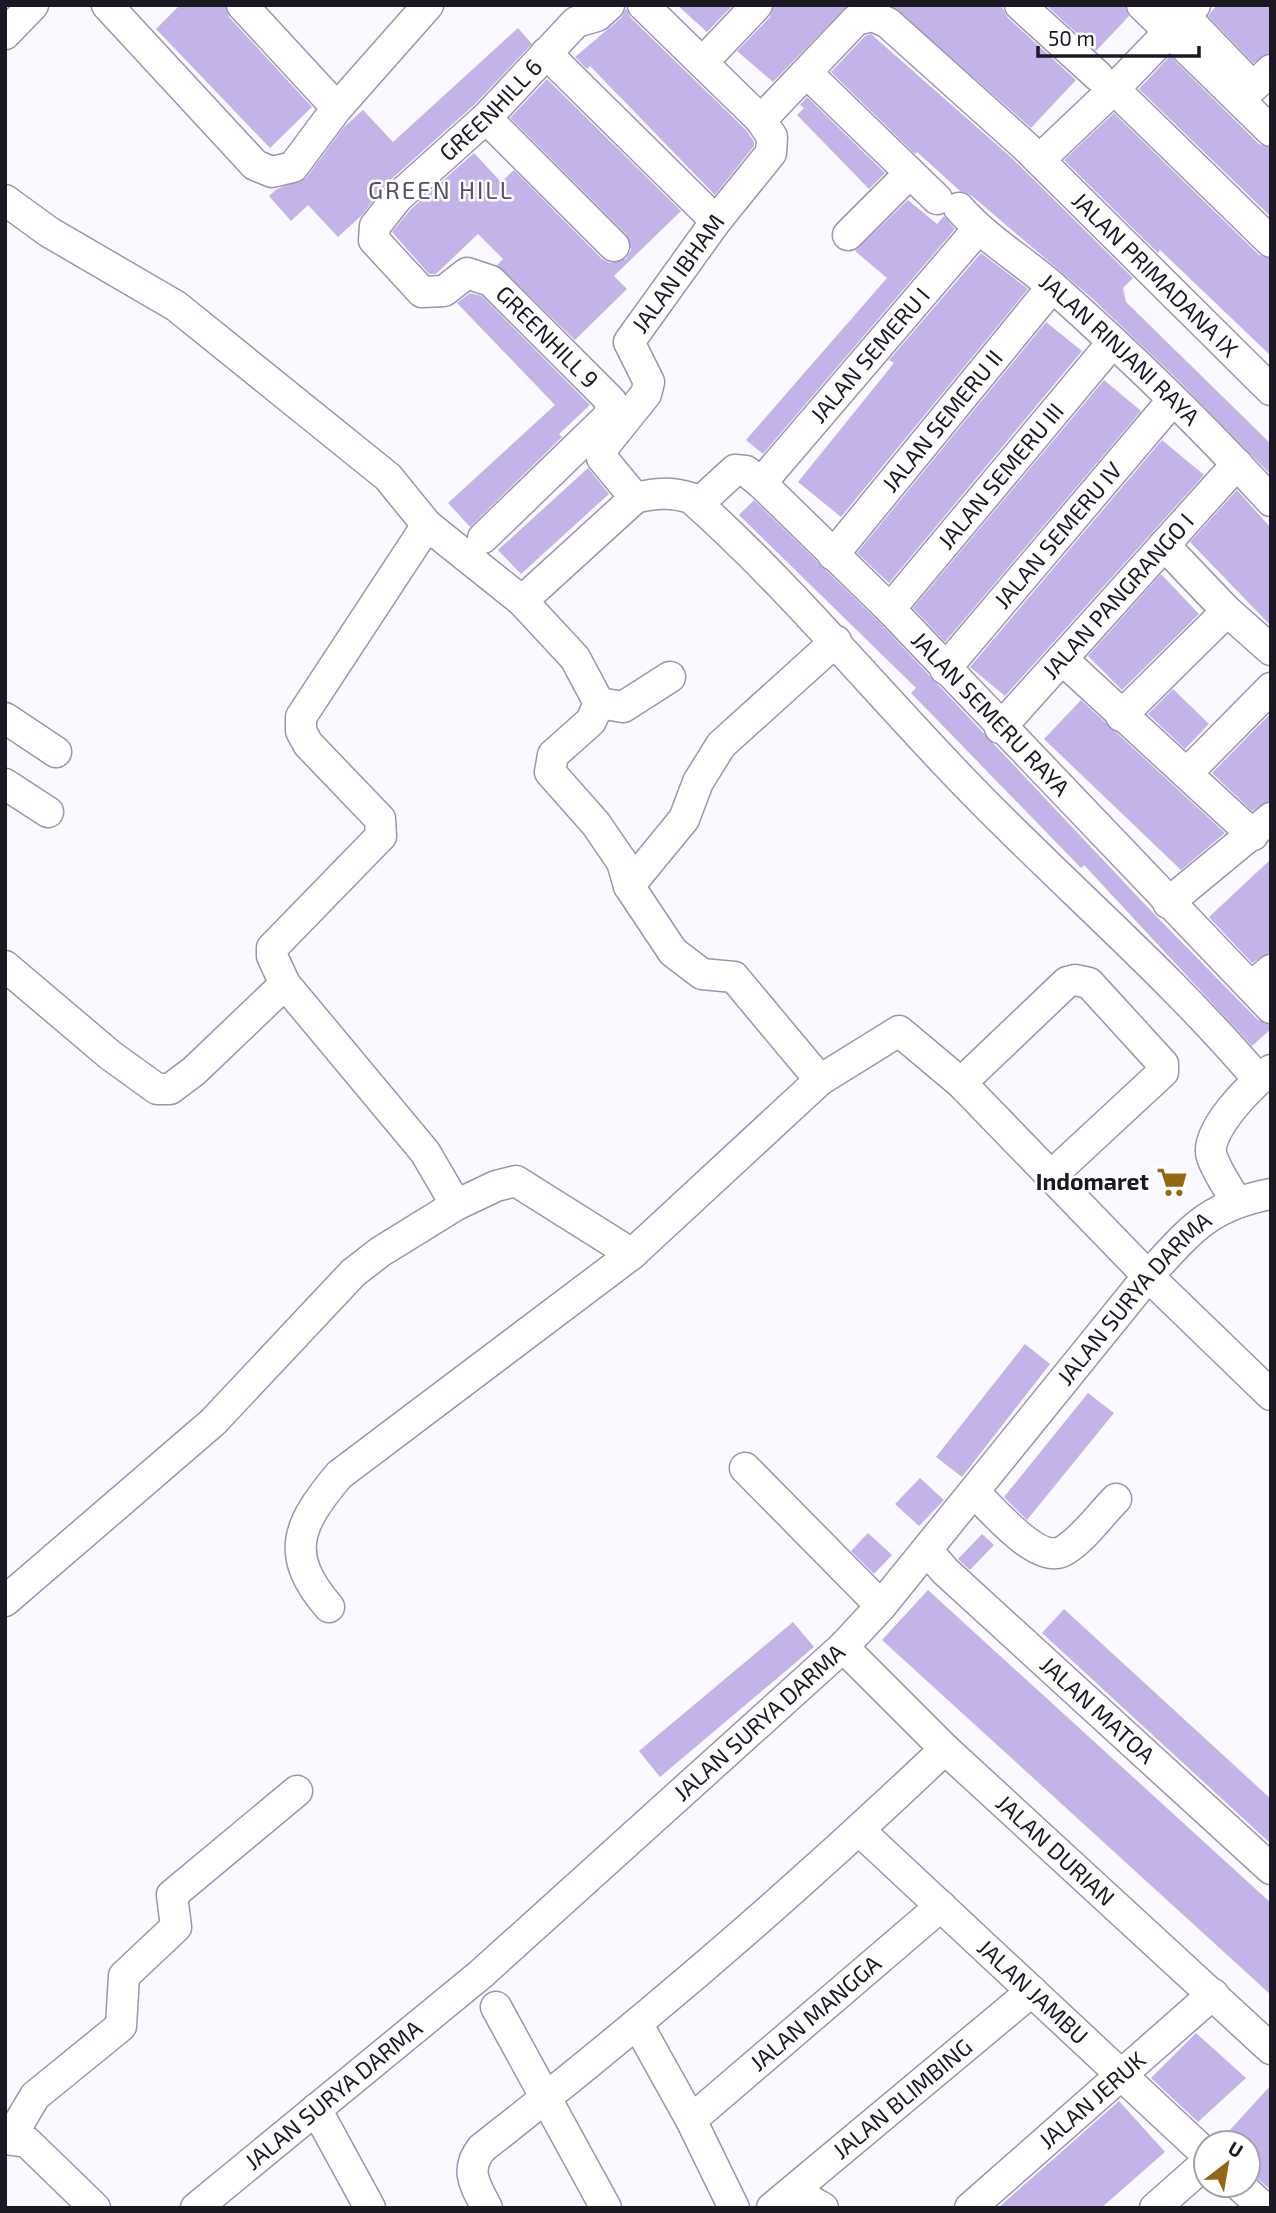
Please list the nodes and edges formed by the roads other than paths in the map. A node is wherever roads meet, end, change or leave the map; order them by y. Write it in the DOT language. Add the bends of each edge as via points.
graph roads {
  1 [pos="33,5"];
  2 [pos="242,5"];
  3 [pos="428,5"];
  4 [pos="643,5"];
  5 [pos="757,5"];
  6 [pos="1020,5"];
  7 [pos="116,8"];
  8 [pos="589,11"];
  9 [pos="1170,12"];
  10 [pos="5,34"];
  11 [pos="546,53"];
  12 [pos="703,62"];
  13 [pos="807,73"];
  14 [pos="1106,83"];
  15 [pos="1265,87"];
  16 [pos="337,108"];
  17 [pos="486,118"];
  18 [pos="761,120"];
  19 [pos="1271,131"];
  20 [pos="1032,153"];
  21 [pos="911,173"];
  22 [pos="5,200"];
  23 [pos="958,212"];
  24 [pos="716,221"];
  25 [pos="375,226"];
  26 [pos="848,235"];
  27 [pos="1271,242"];
  28 [pos="614,246"];
  29 [pos="1052,287"];
  30 [pos="1112,343"];
  31 [pos="1271,390"];
  32 [pos="1172,401"];
  33 [pos="1237,464"];
  34 [pos="761,482"];
  35 [pos="635,498"];
  36 [pos="1271,501"];
  37 [pos="698,504"];
  38 [pos="427,525"];
  39 [pos="483,538"];
  40 [pos="1164,545"];
  41 [pos="833,555"];
  42 [pos="522,601"];
  43 [pos="890,609"];
  44 [pos="1227,611"];
  45 [pos="836,641"];
  46 [pos="1271,650"];
  47 [pos="1062,659"];
  48 [pos="945,669"];
  49 [pos="670,677"];
  50 [pos="1271,688"];
  51 [pos="599,703"];
  52 [pos="1121,716"];
  53 [pos="5,718"];
  54 [pos="1000,728"];
  55 [pos="56,752"];
  56 [pos="1188,772"];
  57 [pos="5,784"];
  58 [pos="48,812"];
  59 [pos="1262,827"];
  60 [pos="629,886"];
  61 [pos="1168,903"];
  62 [pos="5,967"];
  63 [pos="285,984"];
  64 [pos="1265,988"];
  65 [pos="1264,1074"];
  66 [pos="820,1080"];
  67 [pos="961,1083"];
  68 [pos="1052,1175"];
  69 [pos="1271,1194"];
  70 [pos="1236,1201"];
  71 [pos="456,1205"];
  72 [pos="632,1254"];
  73 [pos="1148,1276"];
  74 [pos="1271,1395"];
  75 [pos="745,1468"];
  76 [pos="974,1492"];
  77 [pos="1116,1499"];
  78 [pos="927,1549"];
  79 [pos="5,1601"];
  80 [pos="881,1606"];
  81 [pos="329,1607"];
  82 [pos="843,1647"];
  83 [pos="945,1749"];
  84 [pos="297,1791"];
  85 [pos="860,1831"];
  86 [pos="1271,1868"];
  87 [pos="941,1906"];
  88 [pos="1032,1992"];
  89 [pos="1213,1994"];
  90 [pos="496,2007"];
  91 [pos="638,2025"];
  92 [pos="1271,2049"];
  93 [pos="1121,2075"];
  94 [pos="545,2099"];
  95 [pos="316,2109"];
  96 [pos="691,2120"];
  97 [pos="7,2138"];
  98 [pos="1192,2141"];
  99 [pos="1192,2175"];
  100 [pos="784,2200"];
  101 [pos="95,2208"];
  102 [pos="196,2208"];
  103 [pos="370,2208"];
  104 [pos="487,2208"];
  105 [pos="606,2208"];
  106 [pos="734,2208"];
  107 [pos="823,2208"];
  108 [pos="970,2208"];
  109 [pos="1155,2208"];
  1 -- 10 [label="street"];
  2 -- 16 [label="street"];
  3 -- 16 [label="street"];
  4 -- 12 [label="street"];
  5 -- 12 [label="street"];
  6 -- 14 [label="street"];
  7 -- 16 [label="street" via="263,170 293,167"];
  8 -- 11 [label="street, GREENHILL 6"];
  9 -- 14 [label="street"];
  9 -- 15 [label="street"];
  9 -- 19 [label="street"];
  11 -- 17 [label="street, GREENHILL 6"];
  11 -- 24 [label="street"];
  12 -- 18 [label="street"];
  13 -- 18 [label="street, JALAN PRIMADANA IX"];
  13 -- 20 [label="street, JALAN PRIMADANA IX" via="856,20 873,16 922,50"];
  13 -- 21 [label="street, JALAN RINJANI RAYA"];
  14 -- 20 [label="street"];
  14 -- 27 [label="street"];
  17 -- 25 [label="street, GREENHILL 6" via="398,197"];
  17 -- 28 [label="street"];
  18 -- 24 [label="street, JALAN IBHAM" via="772,136 771,153"];
  20 -- 31 [label="street, JALAN PRIMADANA IX"];
  21 -- 23 [label="street, JALAN RINJANI RAYA"];
  21 -- 26 [label="street"];
  22 -- 38 [label="street" via="49,232 176,306 388,477"];
  23 -- 29 [label="street, JALAN RINJANI RAYA"];
  23 -- 34 [label="street, JALAN SEMERU I"];
  24 -- 35 [label="street, JALAN IBHAM" via="629,342 649,382 646,394 601,450 602,458"];
  25 -- 39 [label="street, GREENHILL 9" via="374,240 422,292 444,291 467,273 491,281 611,401 609,416"];
  29 -- 30 [label="street, JALAN RINJANI RAYA"];
  29 -- 41 [label="street, JALAN SEMERU II"];
  30 -- 32 [label="street, JALAN RINJANI RAYA"];
  30 -- 43 [label="street, JALAN SEMERU III"];
  32 -- 33 [label="street, JALAN RINJANI RAYA"];
  32 -- 48 [label="street, JALAN SEMERU IV"];
  33 -- 36 [label="street, JALAN RINJANI RAYA"];
  33 -- 40 [label="street, JALAN PANGRANGO I"];
  34 -- 37 [label="street" via="736,470"];
  34 -- 41 [label="street, JALAN SEMERU RAYA"];
  35 -- 37 [label="street" via="677,493"];
  35 -- 42 [label="street"];
  37 -- 45 [label="street"];
  38 -- 42 [label="street"];
  38 -- 63 [label="street" via="301,717 301,731 308,744 382,826 381,836 272,948"];
  40 -- 44 [label="street"];
  40 -- 47 [label="street, JALAN PANGRANGO I"];
  41 -- 43 [label="street, JALAN SEMERU RAYA"];
  42 -- 51 [label="street" via="575,658"];
  43 -- 48 [label="street, JALAN SEMERU RAYA"];
  44 -- 46 [label="street"];
  44 -- 52 [label="street"];
  45 -- 60 [label="street" via="721,745 698,782 684,819"];
  45 -- 65 [label="street" via="963,782"];
  47 -- 52 [label="street"];
  47 -- 54 [label="street, JALAN PANGRANGO I"];
  48 -- 54 [label="street, JALAN SEMERU RAYA"];
  49 -- 51 [label="street" via="623,706"];
  50 -- 56 [label="street"];
  51 -- 60 [label="street" via="591,721 553,755 550,772 596,824 622,862"];
  52 -- 56 [label="street"];
  53 -- 55 [label="street"];
  54 -- 61 [label="street, JALAN SEMERU RAYA"];
  56 -- 59 [label="street"];
  57 -- 58 [label="street"];
  59 -- 61 [label="street"];
  60 -- 66 [label="street" via="673,952 702,974 734,977"];
  61 -- 64 [label="street, JALAN SEMERU RAYA"];
  62 -- 63 [label="street" via="157,1089 170,1089 194,1071"];
  63 -- 71 [label="street" via="425,1152"];
  65 -- 70 [label="street" via="1211,1141 1211,1156"];
  66 -- 67 [label="street" via="899,1031"];
  66 -- 72 [label="street"];
  67 -- 68 [label="street"];
  67 -- 68 [label="street" via="1067,982 1089,983 1163,1064 1163,1072"];
  68 -- 73 [label="street"];
  69 -- 70 [label="street, JALAN SURYA DARMA"];
  70 -- 73 [label="street, JALAN SURYA DARMA" via="1204,1219"];
  71 -- 72 [label="street" via="496,1185 516,1181"];
  71 -- 79 [label="street" via="353,1273 213,1422"];
  72 -- 81 [label="street" via="340,1475 313,1506 301,1533 299,1559 309,1585"];
  73 -- 74 [label="street"];
  73 -- 76 [label="street, JALAN SURYA DARMA"];
  75 -- 80 [label="street"];
  76 -- 77 [label="street" via="1031,1546 1047,1554 1066,1550"];
  76 -- 78 [label="street, JALAN SURYA DARMA"];
  78 -- 80 [label="street, JALAN SURYA DARMA"];
  78 -- 86 [label="street, JALAN MATOA" via="945,1571"];
  80 -- 82 [label="street, JALAN SURYA DARMA"];
  82 -- 83 [label="street, JALAN DURIAN"];
  82 -- 95 [label="street, JALAN SURYA DARMA" via="481,1974"];
  83 -- 85 [label="street"];
  83 -- 89 [label="street, JALAN DURIAN"];
  84 -- 97 [label="street" via="172,1895 176,1927 124,1976 121,2026 35,2096"];
  85 -- 87 [label="street, JALAN JAMBU"];
  85 -- 91 [label="street"];
  87 -- 88 [label="street, JALAN JAMBU"];
  87 -- 96 [label="street, JALAN MANGGA"];
  88 -- 93 [label="street, JALAN JAMBU"];
  88 -- 100 [label="street, JALAN BLIMBING"];
  89 -- 92 [label="street, JALAN DURIAN"];
  89 -- 93 [label="street, JALAN JERUK"];
  90 -- 94 [label="street"];
  91 -- 94 [label="street"];
  91 -- 96 [label="street"];
  93 -- 98 [label="street, JALAN JAMBU"];
  93 -- 108 [label="street, JALAN JERUK"];
  94 -- 104 [label="street" via="473,2159 470,2172"];
  94 -- 105 [label="street"];
  95 -- 102 [label="street, JALAN SURYA DARMA"];
  95 -- 103 [label="street"];
  96 -- 106 [label="street"];
  97 -- 101 [label="street" via="27,2142"];
  99 -- 109 [label="street"];
  100 -- 107 [label="street"];
}
